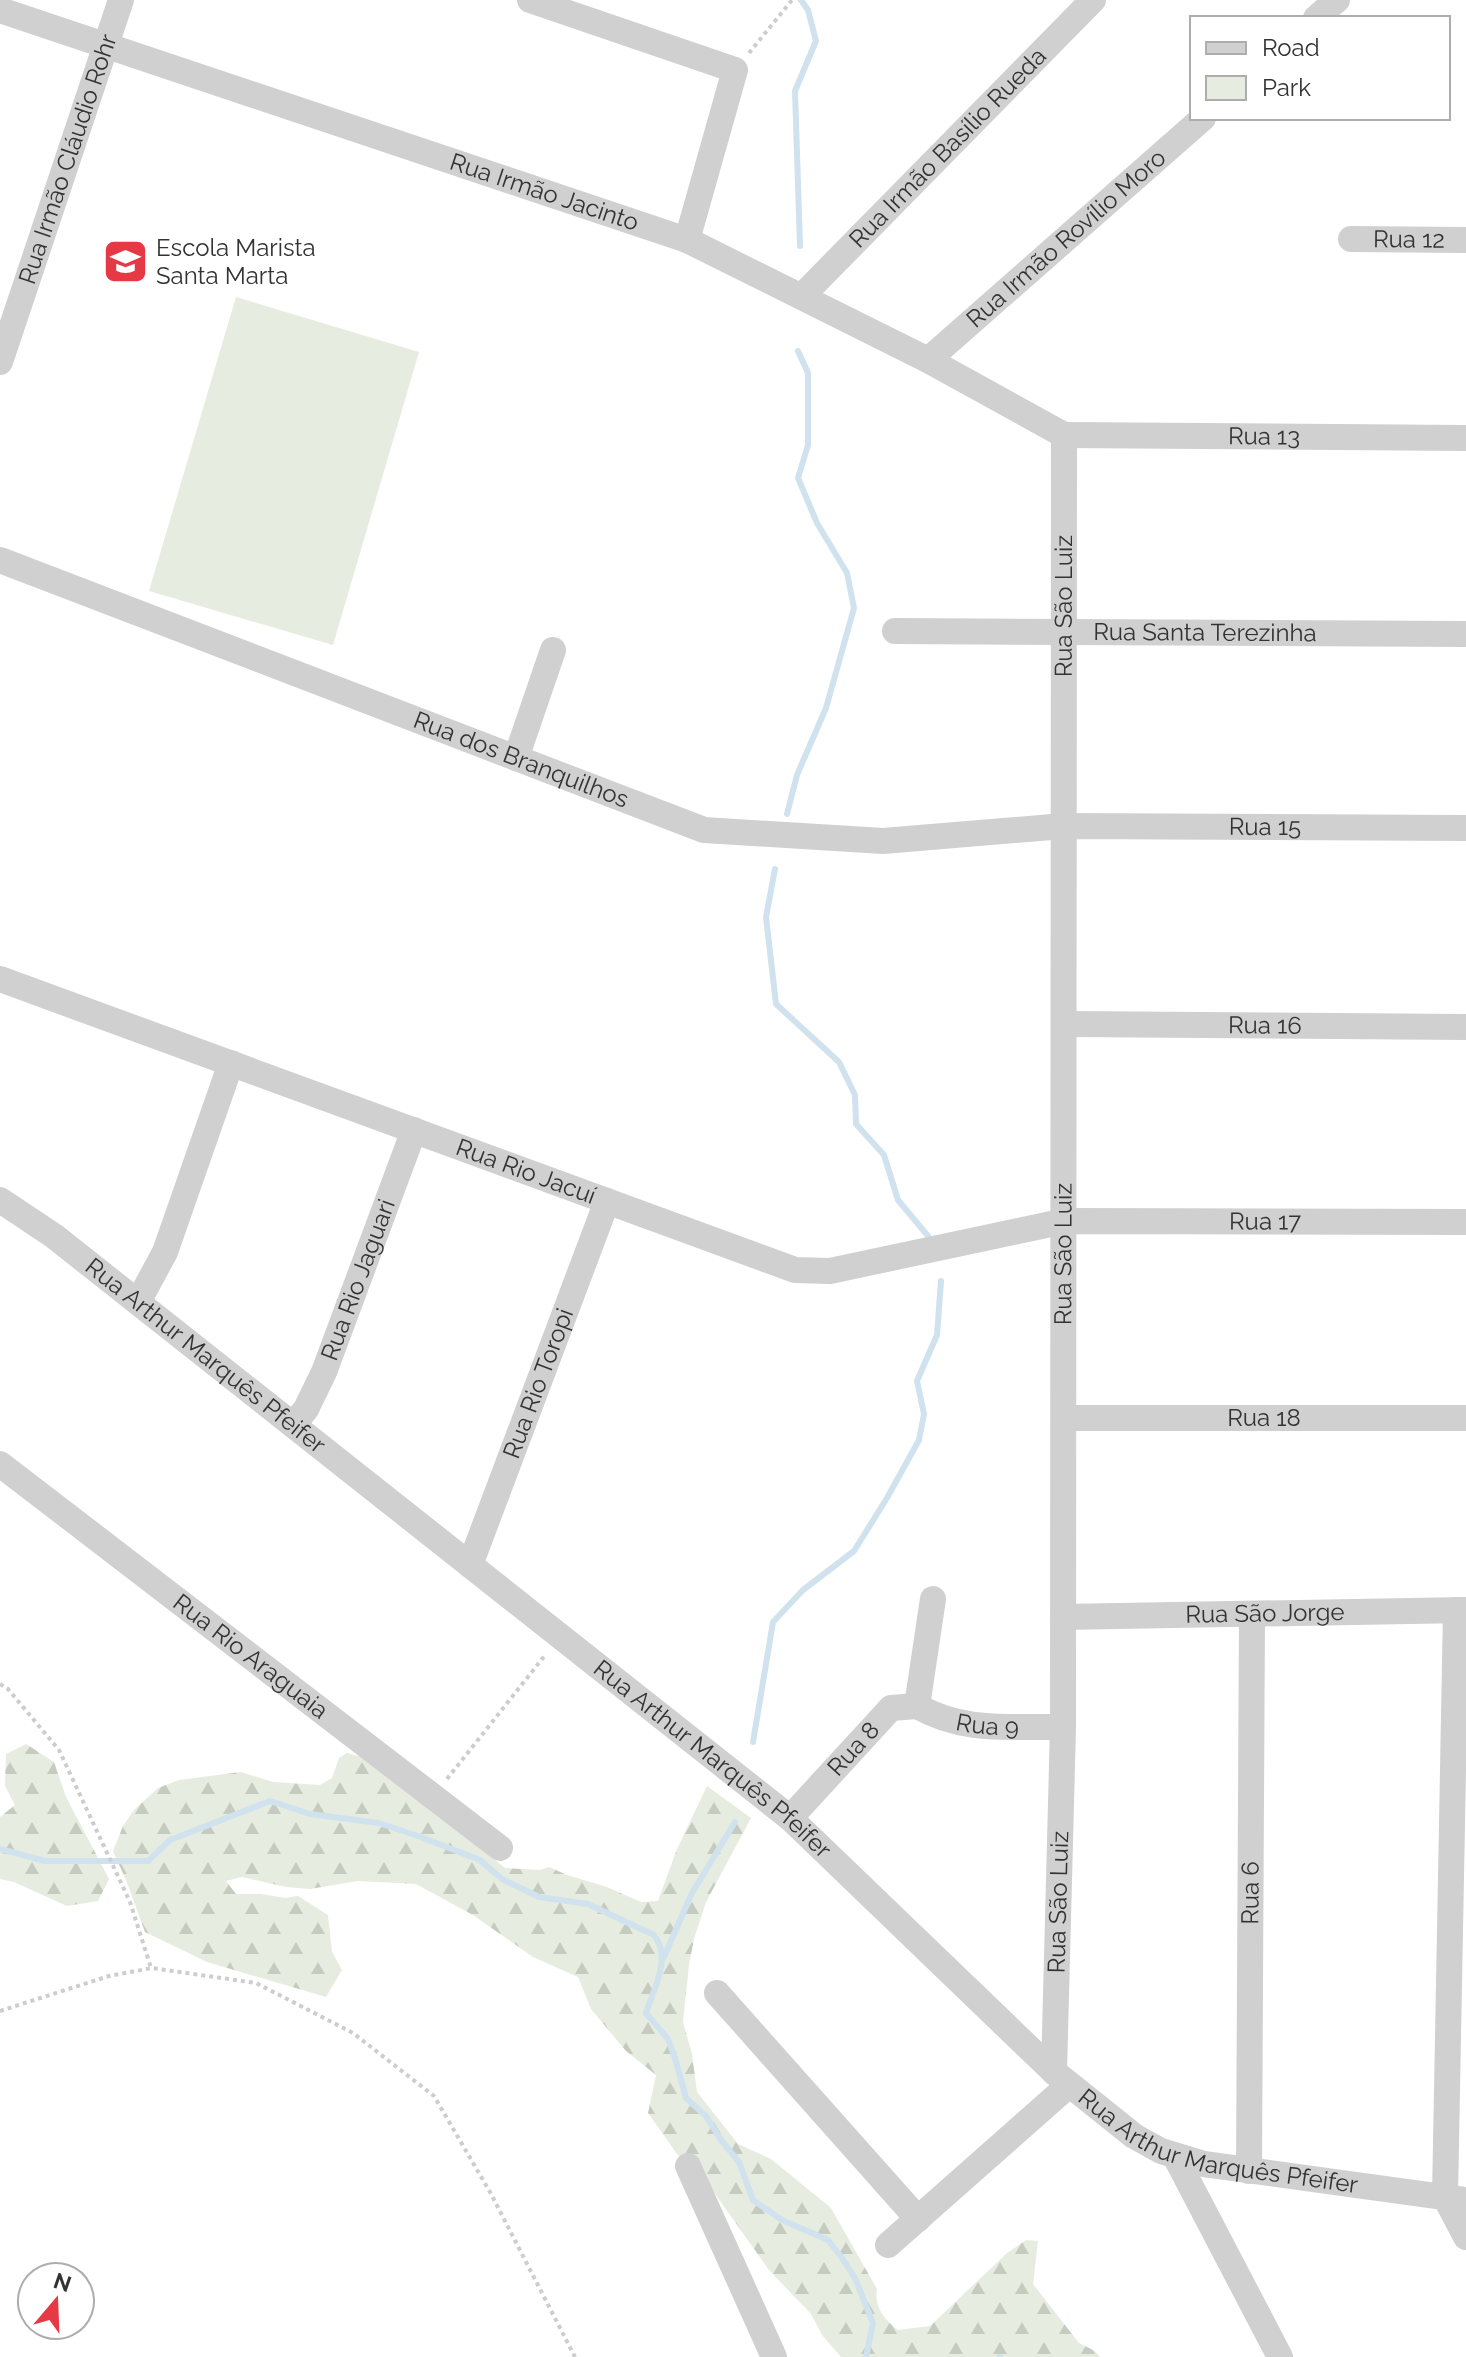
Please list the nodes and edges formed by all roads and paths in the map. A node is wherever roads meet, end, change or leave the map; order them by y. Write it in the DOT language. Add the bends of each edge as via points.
graph roads {
  1 [pos="121,0"];
  2 [pos="530,0"];
  3 [pos="792,0"];
  4 [pos="1093,0"];
  5 [pos="1337,0"];
  6 [pos="0,10"];
  7 [pos="1318,16"];
  8 [pos="107,46"];
  9 [pos="735,70"];
  10 [pos="1201,120"];
  11 [pos="1351,239"];
  12 [pos="687,240"];
  13 [pos="1466,240"];
  14 [pos="802,296"];
  15 [pos="928,360"];
  16 [pos="0,362"];
  17 [pos="1064,435"];
  18 [pos="1466,438"];
  19 [pos="0,560"];
  20 [pos="895,631"];
  21 [pos="1064,632"];
  22 [pos="1466,634"];
  23 [pos="553,650"];
  24 [pos="516,758"];
  25 [pos="1064,826"];
  26 [pos="1466,828"];
  27 [pos="0,979"];
  28 [pos="1065,1024"];
  29 [pos="1466,1027"];
  30 [pos="231,1063"];
  31 [pos="414,1130"];
  32 [pos="0,1200"];
  33 [pos="607,1201"];
  34 [pos="1065,1221"];
  35 [pos="1466,1222"];
  36 [pos="138,1302"];
  37 [pos="1064,1418"];
  38 [pos="1466,1418"];
  39 [pos="293,1425"];
  40 [pos="0,1464"];
  41 [pos="470,1565"];
  42 [pos="933,1599"];
  43 [pos="1461,1610"];
  44 [pos="1252,1614"];
  45 [pos="1063,1617"];
  46 [pos="560,1636"];
  47 [pos="0,1684"];
  48 [pos="917,1706"];
  49 [pos="1063,1727"];
  50 [pos="434,1797"];
  51 [pos="790,1818"];
  52 [pos="500,1848"];
  53 [pos="152,1968"];
  54 [pos="717,1993"];
  55 [pos="0,2011"];
  56 [pos="1062,2078"];
  57 [pos="1175,2156"];
  58 [pos="688,2166"];
  59 [pos="1249,2171"];
  60 [pos="1456,2198"];
  61 [pos="918,2219"];
  62 [pos="1466,2237"];
  63 [pos="888,2245"];
  64 [pos="575,2357"];
  65 [pos="774,2357"];
  66 [pos="1280,2357"];
  1 -- 8 [label="street, Rua Irmão Cláudio Rohr"];
  2 -- 9 [label="street"];
  3 -- 9 [label="path"];
  4 -- 14 [label="street, Rua Irmão Basílio Rueda"];
  5 -- 7 [label="street"];
  6 -- 8 [label="street, Rua Irmão Jacinto"];
  8 -- 12 [label="street, Rua Irmão Jacinto"];
  8 -- 16 [label="street, Rua Irmão Cláudio Rohr"];
  9 -- 12 [label="street"];
  10 -- 15 [label="street, Rua Irmão Rovílio Moro"];
  11 -- 13 [label="street, Rua 12"];
  12 -- 14 [label="street, Rua Irmão Jacinto"];
  14 -- 15 [label="street, Rua Irmão Jacinto"];
  15 -- 17 [label="street, Rua Irmão Jacinto"];
  17 -- 18 [label="street, Rua 13"];
  17 -- 21 [label="street, Rua São Luiz"];
  19 -- 24 [label="street, Rua dos Branquilhos"];
  20 -- 21 [label="street, Rua Santa Terezinha"];
  21 -- 22 [label="street, Rua Santa Terezinha"];
  21 -- 25 [label="street, Rua São Luiz"];
  23 -- 24 [label="street"];
  24 -- 25 [label="street, Rua dos Branquilhos" via="704,830 883,841"];
  25 -- 26 [label="street, Rua 15"];
  25 -- 28 [label="street, Rua São Luiz"];
  27 -- 30 [label="street, Rua Rio Jacuí"];
  28 -- 29 [label="street, Rua 16"];
  28 -- 34 [label="street, Rua São Luiz"];
  30 -- 31 [label="street, Rua Rio Jacuí"];
  30 -- 36 [label="street" via="165,1252"];
  31 -- 33 [label="street, Rua Rio Jacuí"];
  31 -- 39 [label="street, Rua Rio Jaguari" via="324,1372"];
  32 -- 36 [label="street, Rua Arthur Marquês Pfeifer"];
  33 -- 34 [label="street, Rua Rio Jacuí" via="807,1271 830,1271"];
  33 -- 41 [label="street, Rua Rio Toropi"];
  34 -- 35 [label="street, Rua 17"];
  34 -- 37 [label="street, Rua São Luiz"];
  36 -- 39 [label="street, Rua Arthur Marquês Pfeifer"];
  37 -- 38 [label="street, Rua 18"];
  37 -- 45 [label="street, Rua São Luiz"];
  39 -- 41 [label="street, Rua Arthur Marquês Pfeifer"];
  40 -- 50 [label="street, Rua Rio Araguaia"];
  41 -- 46 [label="street, Rua Arthur Marquês Pfeifer"];
  42 -- 48 [label="street"];
  43 -- 44 [label="street, Rua São Jorge"];
  43 -- 60 [label="street"];
  44 -- 45 [label="street, Rua São Jorge"];
  44 -- 59 [label="street, Rua 6"];
  45 -- 49 [label="street, Rua São Luiz"];
  46 -- 50 [label="path"];
  46 -- 51 [label="street, Rua Arthur Marquês Pfeifer"];
  47 -- 53 [label="path" via="59,1750 130,1902"];
  48 -- 49 [label="street, Rua 9" via="967,1726"];
  48 -- 51 [label="street, Rua 8" via="891,1708"];
  49 -- 56 [label="street, Rua São Luiz"];
  50 -- 52 [label="street, Rua Rio Araguaia"];
  51 -- 56 [label="street, Rua Arthur Marquês Pfeifer"];
  53 -- 55 [label="path" via="109,1976"];
  53 -- 64 [label="path" via="256,1983 353,2033 434,2096"];
  54 -- 61 [label="street"];
  56 -- 57 [label="street, Rua Arthur Marquês Pfeifer" via="1134,2136"];
  56 -- 61 [label="street"];
  57 -- 59 [label="street, Rua Arthur Marquês Pfeifer"];
  57 -- 66 [label="street"];
  58 -- 65 [label="street"];
  59 -- 60 [label="street, Rua Arthur Marquês Pfeifer"];
  60 -- 62 [label="street"];
  61 -- 63 [label="street"];
}
